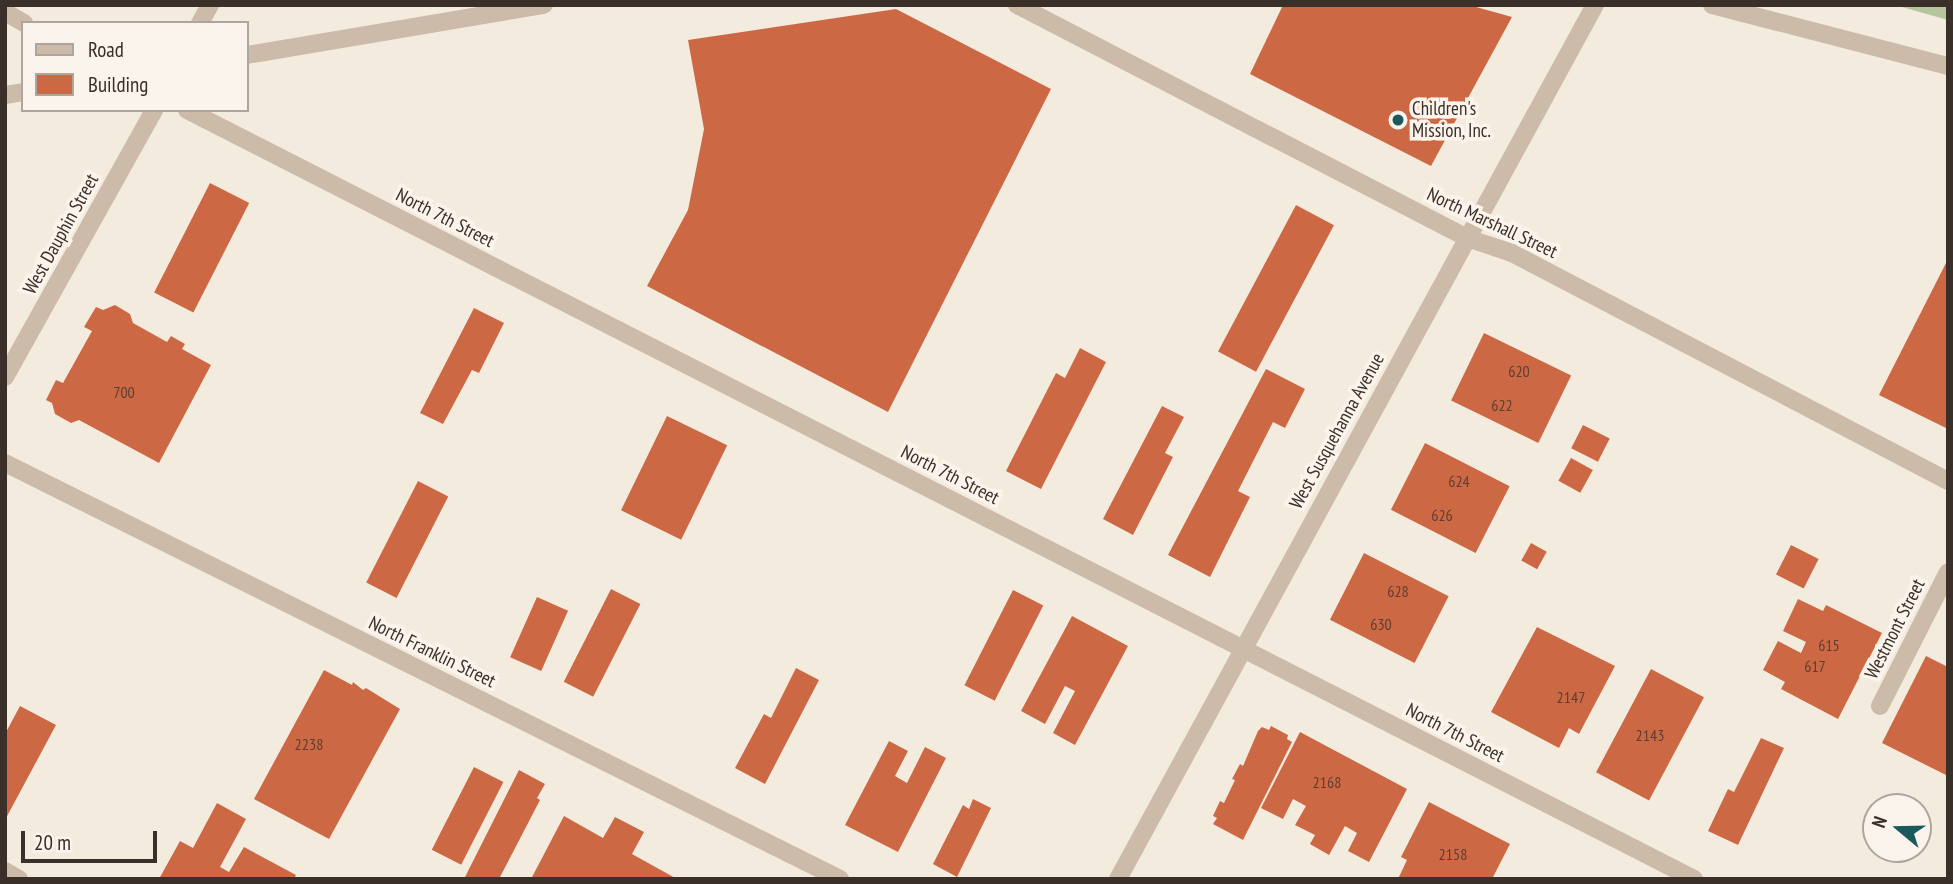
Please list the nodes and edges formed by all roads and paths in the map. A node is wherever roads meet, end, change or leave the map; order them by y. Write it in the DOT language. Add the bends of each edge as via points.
graph roads {
  1 [pos="210,5"];
  2 [pos="544,5"];
  3 [pos="1017,5"];
  4 [pos="1595,5"];
  5 [pos="1712,5"];
  6 [pos="5,12"];
  7 [pos="21,21"];
  8 [pos="201,21"];
  9 [pos="248,55"];
  10 [pos="1948,66"];
  11 [pos="153,112"];
  12 [pos="191,112"];
  13 [pos="1467,238"];
  14 [pos="5,377"];
  15 [pos="5,463"];
  16 [pos="1948,481"];
  17 [pos="1948,572"];
  18 [pos="1243,647"];
  19 [pos="1880,706"];
  20 [pos="5,871"];
  21 [pos="19,879"];
  22 [pos="840,879"];
  23 [pos="1118,879"];
  24 [pos="1694,879"];
  1 -- 8 [label="street"];
  2 -- 9 [label="street"];
  3 -- 13 [label="street, North Marshall Street"];
  4 -- 13 [label="street, West Susquehanna Avenue"];
  5 -- 10 [label="street"];
  6 -- 7 [label="street"];
  11 -- 14 [label="street, West Dauphin Street"];
  12 -- 18 [label="street, North 7th Street"];
  13 -- 16 [label="street, North Marshall Street" via="1512,253"];
  13 -- 18 [label="street, West Susquehanna Avenue"];
  15 -- 22 [label="street, North Franklin Street"];
  17 -- 19 [label="street, Westmont Street"];
  18 -- 23 [label="street, West Susquehanna Avenue"];
  18 -- 24 [label="street, North 7th Street"];
  20 -- 21 [label="street"];
}
